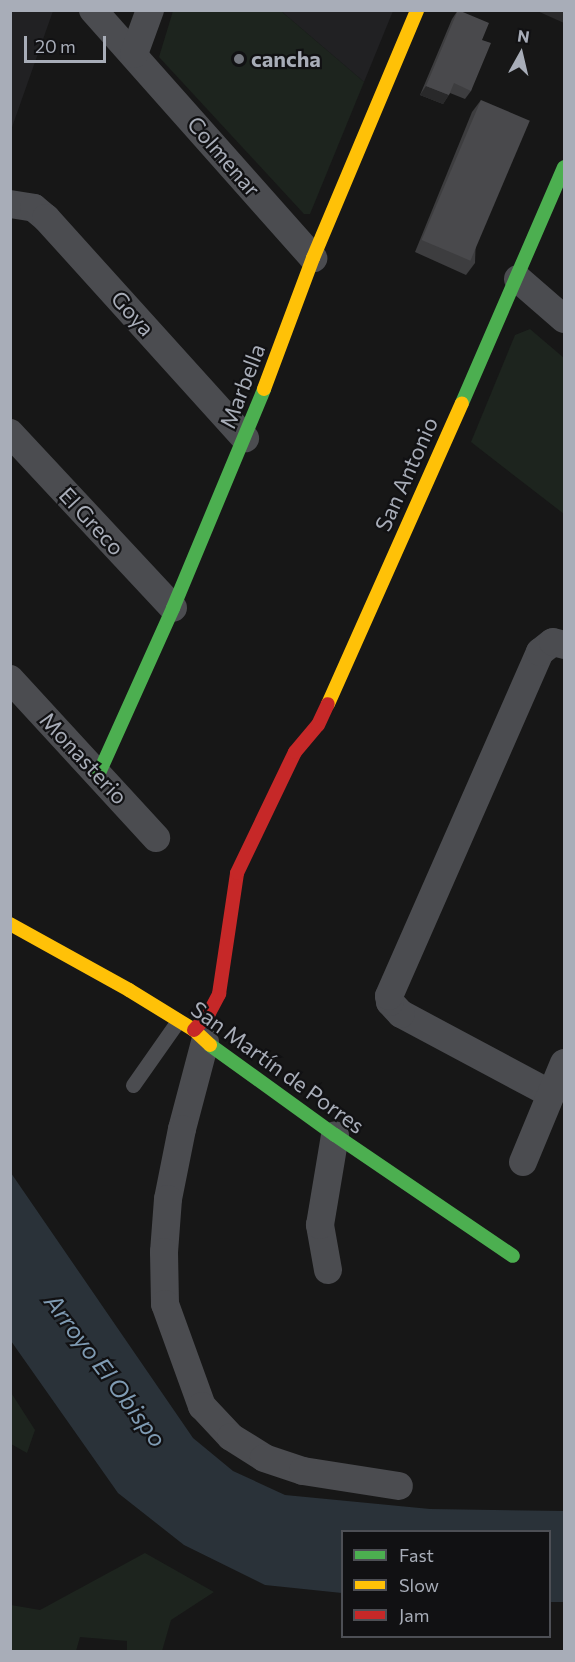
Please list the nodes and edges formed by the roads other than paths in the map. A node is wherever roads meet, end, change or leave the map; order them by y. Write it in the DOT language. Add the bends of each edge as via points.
graph roads {
  1 [pos="93,10"];
  2 [pos="150,10"];
  3 [pos="417,10"];
  4 [pos="134,54"];
  5 [pos="564,166"];
  6 [pos="11,203"];
  7 [pos="313,258"];
  8 [pos="518,279"];
  9 [pos="564,320"];
  10 [pos="10,433"];
  11 [pos="245,438"];
  12 [pos="173,608"];
  13 [pos="564,645"];
  14 [pos="10,679"];
  15 [pos="99,773"];
  16 [pos="156,838"];
  17 [pos="10,924"];
  18 [pos="178,1021"];
  19 [pos="200,1036"];
  20 [pos="564,1063"];
  21 [pos="133,1085"];
  22 [pos="551,1095"];
  23 [pos="335,1135"];
  24 [pos="523,1162"];
  25 [pos="513,1256"];
  26 [pos="328,1270"];
  27 [pos="399,1486"];
  1 -- 4 [label="street, Colmenar"];
  2 -- 4 [label="street"];
  3 -- 7 [label="street, Marbella"];
  4 -- 7 [label="street, Colmenar"];
  5 -- 8 [label="street, San Antonio"];
  6 -- 11 [label="street, Goya" via="34,208 46,218"];
  7 -- 11 [label="street, Marbella"];
  8 -- 9 [label="street"];
  8 -- 19 [label="street, San Antonio" via="351,657 318,725 295,752 273,791 237,873 219,994"];
  10 -- 12 [label="street, El Greco"];
  11 -- 12 [label="street, Marbella"];
  12 -- 15 [label="street, Marbella"];
  13 -- 22 [label="street" via="553,642 540,652 389,996 401,1014"];
  14 -- 15 [label="street, Monasterio"];
  15 -- 16 [label="street, Monasterio"];
  17 -- 18 [label="street, San Martín de Porres"];
  18 -- 19 [label="street, San Martín de Porres"];
  18 -- 21 [label="lane"];
  19 -- 23 [label="street, San Martín de Porres"];
  19 -- 27 [label="street" via="168,1199 164,1252 165,1304 202,1406 231,1437 264,1458 303,1471"];
  20 -- 22 [label="street"];
  22 -- 24 [label="street"];
  23 -- 25 [label="street, San Martín de Porres"];
  23 -- 26 [label="street" via="320,1225"];
}
